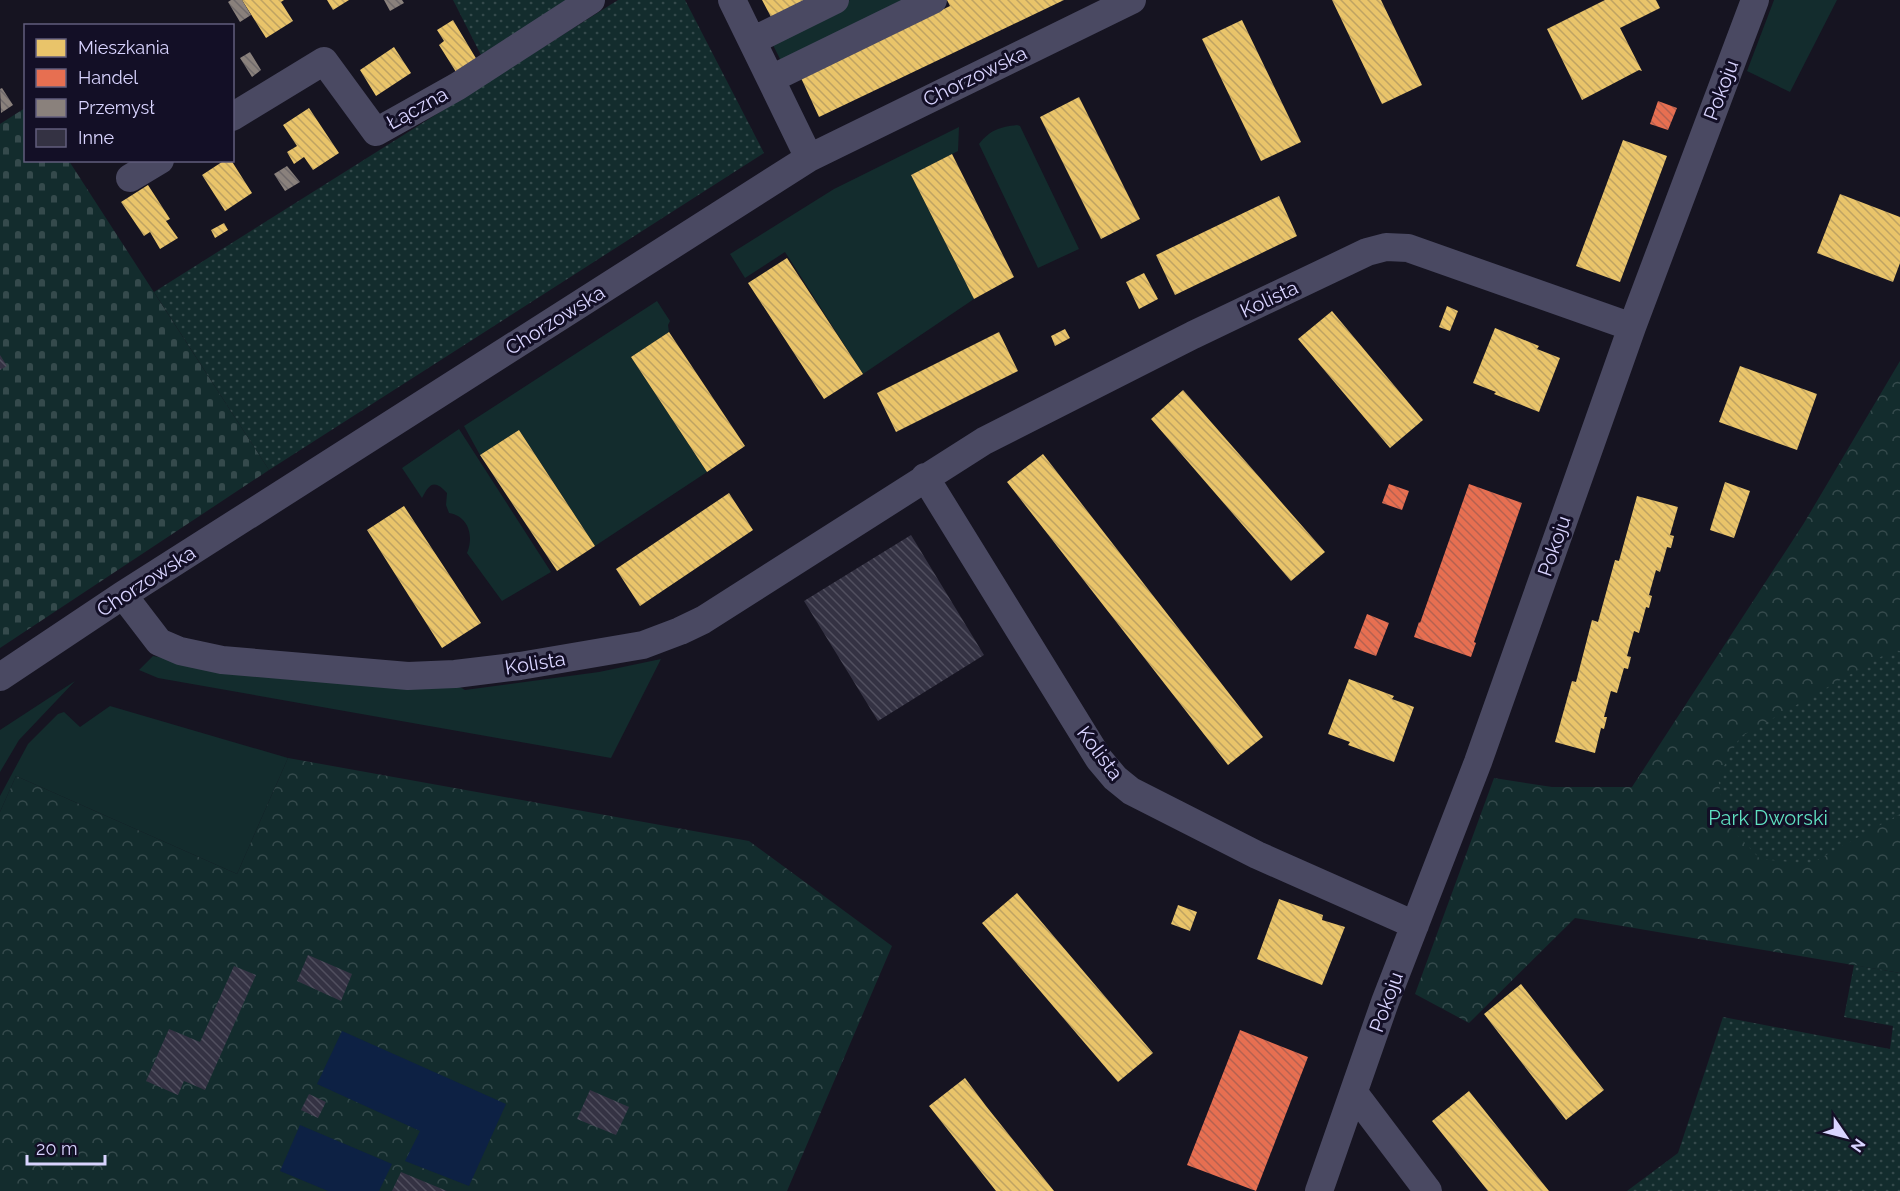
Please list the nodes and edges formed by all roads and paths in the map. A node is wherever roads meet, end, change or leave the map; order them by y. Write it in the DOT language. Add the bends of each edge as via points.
graph roads {
  1 [pos="591,0"];
  2 [pos="732,0"];
  3 [pos="835,0"];
  4 [pos="933,0"];
  5 [pos="1755,0"];
  6 [pos="1119,3"];
  7 [pos="752,41"];
  8 [pos="771,79"];
  9 [pos="234,116"];
  10 [pos="809,159"];
  11 [pos="157,162"];
  12 [pos="130,178"];
  13 [pos="1632,327"];
  14 [pos="925,477"];
  15 [pos="123,595"];
  16 [pos="0,677"];
  17 [pos="1415,925"];
  18 [pos="1354,1093"];
  19 [pos="1319,1191"];
  20 [pos="1428,1191"];
  1 -- 9 [label="street, Łączna" via="458,86 376,132 324,61"];
  2 -- 7 [label="street"];
  3 -- 7 [label="street"];
  4 -- 8 [label="street"];
  5 -- 13 [label="street, Pokoju"];
  6 -- 10 [label="street, Chorzowska"];
  7 -- 8 [label="street"];
  8 -- 10 [label="street"];
  10 -- 15 [label="street, Chorzowska"];
  11 -- 12 [label="street"];
  13 -- 14 [label="street, Kolista" via="1408,248 1386,247 1367,252 1193,335 984,441"];
  13 -- 17 [label="street, Pokoju" via="1478,762"];
  14 -- 15 [label="street, Kolista" via="680,631 643,645 520,666 408,676 222,660 159,642"];
  14 -- 17 [label="street, Kolista" via="1099,759 1115,778 1131,791 1257,855"];
  15 -- 16 [label="street, Chorzowska"];
  17 -- 18 [label="street, Pokoju"];
  18 -- 19 [label="street, Pokoju"];
  18 -- 20 [label="street"];
}
